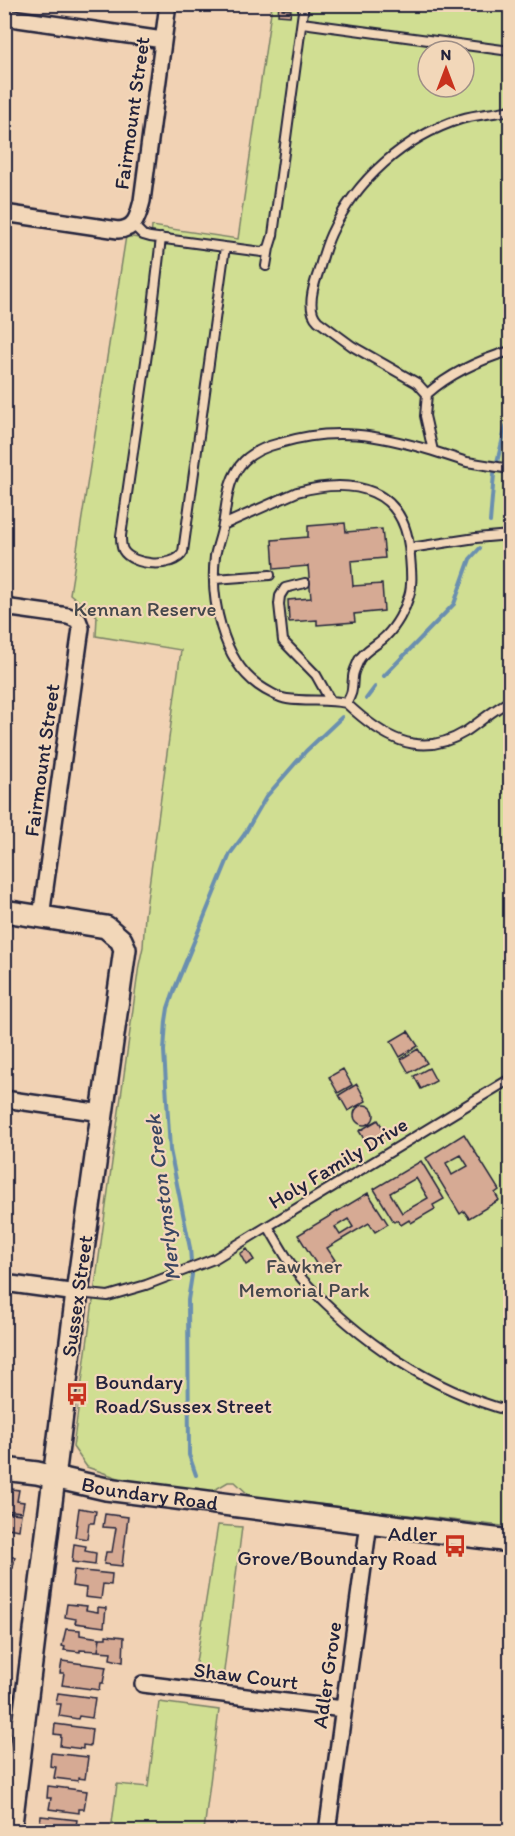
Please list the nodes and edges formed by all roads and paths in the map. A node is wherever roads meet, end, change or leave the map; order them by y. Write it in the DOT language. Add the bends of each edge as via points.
graph roads {
  1 [pos="168,4"];
  2 [pos="304,4"];
  3 [pos="4,17"];
  4 [pos="302,23"];
  5 [pos="163,40"];
  6 [pos="510,51"];
  7 [pos="510,110"];
  8 [pos="4,213"];
  9 [pos="133,225"];
  10 [pos="161,238"];
  11 [pos="225,247"];
  12 [pos="269,248"];
  13 [pos="266,266"];
  14 [pos="510,351"];
  15 [pos="428,394"];
  16 [pos="433,451"];
  17 [pos="507,469"];
  18 [pos="223,525"];
  19 [pos="510,535"];
  20 [pos="410,548"];
  21 [pos="270,575"];
  22 [pos="215,579"];
  23 [pos="305,583"];
  24 [pos="4,607"];
  25 [pos="330,700"];
  26 [pos="510,701"];
  27 [pos="346,703"];
  28 [pos="4,911"];
  29 [pos="41,916"];
  30 [pos="510,1079"];
  31 [pos="4,1099"];
  32 [pos="102,1113"];
  33 [pos="268,1226"];
  34 [pos="4,1283"];
  35 [pos="77,1293"];
  36 [pos="510,1411"];
  37 [pos="4,1469"];
  38 [pos="55,1477"];
  39 [pos="369,1523"];
  40 [pos="510,1541"];
  41 [pos="143,1684"];
  42 [pos="343,1709"];
  43 [pos="14,1726"];
  44 [pos="10,1832"];
  45 [pos="327,1832"];
  1 -- 5 [label="street, Fairmount Street"];
  2 -- 4 [label="lane"];
  3 -- 5 [label="street"];
  4 -- 6 [label="lane"];
  4 -- 12 [label="lane"];
  5 -- 9 [label="street, Fairmount Street" via="139,215"];
  7 -- 15 [label="lane" via="448,124 387,159 337,222 316,279 314,318 352,346 417,382"];
  8 -- 9 [label="street" via="118,230"];
  9 -- 10 [label="lane" via="143,235"];
  10 -- 11 [label="lane"];
  10 -- 11 [label="lane" via="121,546 136,560 161,564 175,561 183,552"];
  11 -- 12 [label="lane" via="262,252"];
  12 -- 13 [label="lane"];
  14 -- 15 [label="lane" via="462,369"];
  15 -- 16 [label="lane" via="425,416"];
  16 -- 17 [label="lane"];
  16 -- 18 [label="lane" via="348,433 316,434 271,445 244,461 234,474"];
  18 -- 20 [label="lane" via="297,492 329,486 354,487 379,494 398,510"];
  18 -- 22 [label="lane" via="215,557"];
  19 -- 20 [label="lane"];
  20 -- 27 [label="lane" via="412,574 408,599 387,636 361,657 353,676 352,695"];
  21 -- 22 [label="lane"];
  22 -- 25 [label="lane" via="214,592 227,646 240,667 258,685 285,699"];
  23 -- 25 [label="lane" via="285,588 280,596 283,641 316,675"];
  24 -- 29 [label="street, Fairmount Street" via="68,616 80,623"];
  25 -- 27 [label="lane"];
  26 -- 27 [label="lane" via="463,733 423,744 400,742 379,731"];
  28 -- 29 [label="street"];
  29 -- 32 [label="street, Sussex Street" via="106,927 125,949"];
  30 -- 33 [label="lane, Holy Family Drive"];
  31 -- 32 [label="street"];
  32 -- 35 [label="street, Sussex Street"];
  33 -- 35 [label="lane" via="201,1265 124,1293"];
  33 -- 36 [label="lane, Holy Family Drive" via="303,1280 386,1353 420,1375"];
  34 -- 35 [label="street"];
  35 -- 38 [label="street, Sussex Street"];
  37 -- 38 [label="street, Boundary Road"];
  38 -- 39 [label="street, Boundary Road" via="106,1489"];
  38 -- 43 [label="street, Sussex Street"];
  39 -- 40 [label="street, Boundary Road"];
  39 -- 42 [label="street, Adler Grove"];
  41 -- 42 [label="street, Shaw Court"];
  42 -- 45 [label="street, Adler Grove"];
  43 -- 44 [label="street, Sussex Street"];
}
